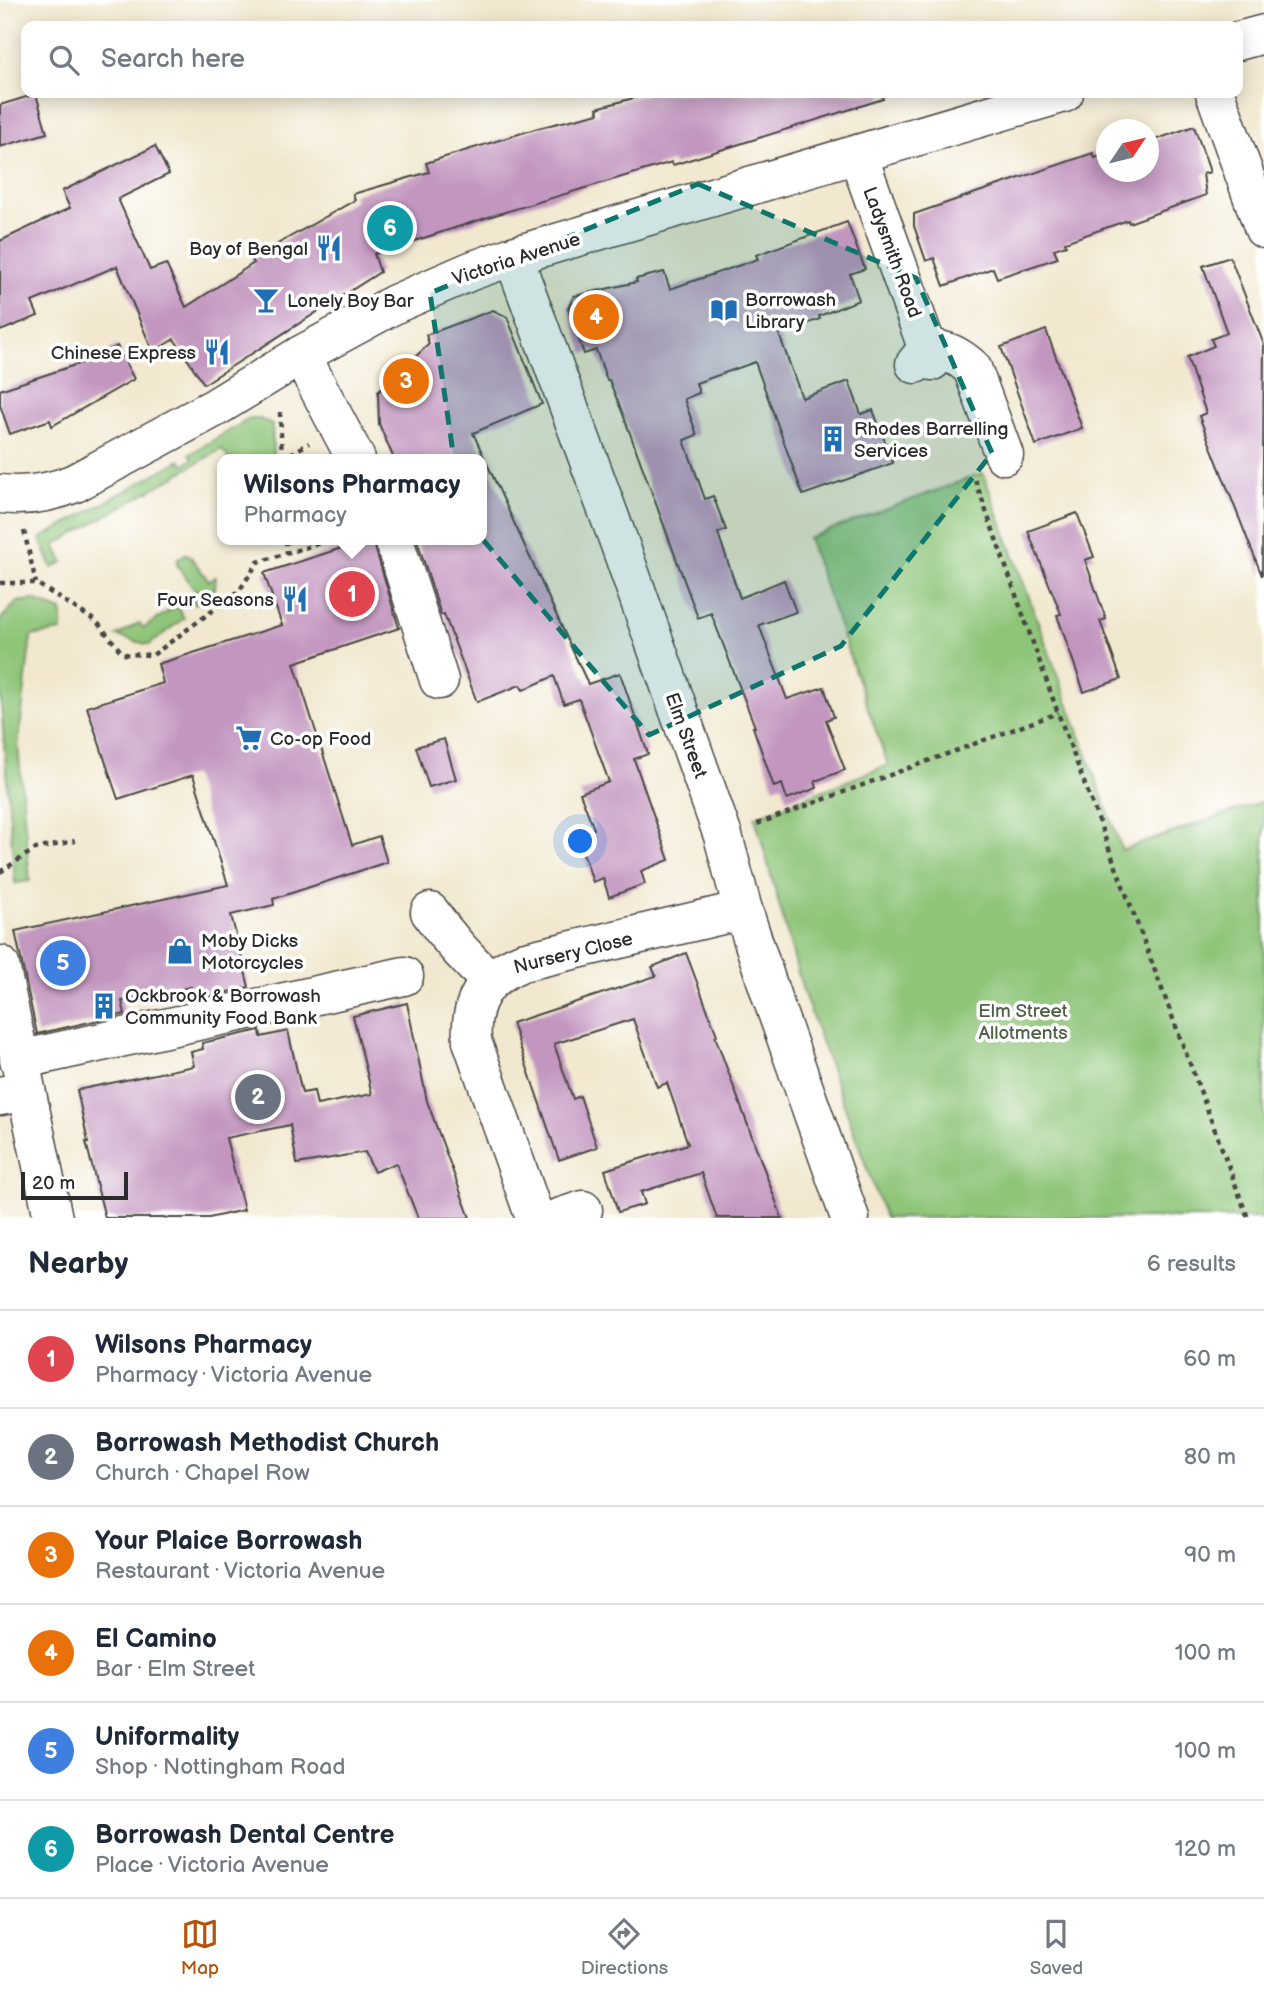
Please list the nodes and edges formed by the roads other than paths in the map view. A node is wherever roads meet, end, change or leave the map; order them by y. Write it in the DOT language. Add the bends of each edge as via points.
graph roads {
  1 [pos="1264,34"];
  2 [pos="1243,40"];
  3 [pos="1047,98"];
  4 [pos="1217,98"];
  5 [pos="858,155"];
  6 [pos="1264,229"];
  7 [pos="513,256"];
  8 [pos="301,355"];
  9 [pos="353,454"];
  10 [pos="989,466"];
  11 [pos="8,495"];
  12 [pos="396,545"];
  13 [pos="439,680"];
  14 [pos="743,910"];
  15 [pos="430,912"];
  16 [pos="0,965"];
  17 [pos="404,975"];
  18 [pos="490,979"];
  19 [pos="15,1082"];
  20 [pos="52,1218"];
  21 [pos="536,1218"];
  22 [pos="850,1218"];
  1 -- 2 [label="street"];
  3 -- 5 [label="street, Victoria Avenue"];
  4 -- 6 [label="street"];
  5 -- 7 [label="street, Victoria Avenue"];
  5 -- 10 [label="street, Ladysmith Road" via="924,359 937,348 961,357 972,368"];
  7 -- 8 [label="street, Victoria Avenue" via="395,304"];
  7 -- 14 [label="street, Elm Street" via="723,836"];
  8 -- 9 [label="street"];
  8 -- 11 [label="street, Victoria Avenue" via="75,483 57,490"];
  12 -- 13 [label="street"];
  14 -- 18 [label="street, Nursery Close" via="522,962"];
  14 -- 22 [label="street, Elm Street"];
  15 -- 18 [label="street" via="467,960"];
  16 -- 19 [label="street"];
  17 -- 19 [label="street"];
  18 -- 21 [label="street, Nursery Close" via="474,1009 472,1041"];
  19 -- 20 [label="street"];
}
